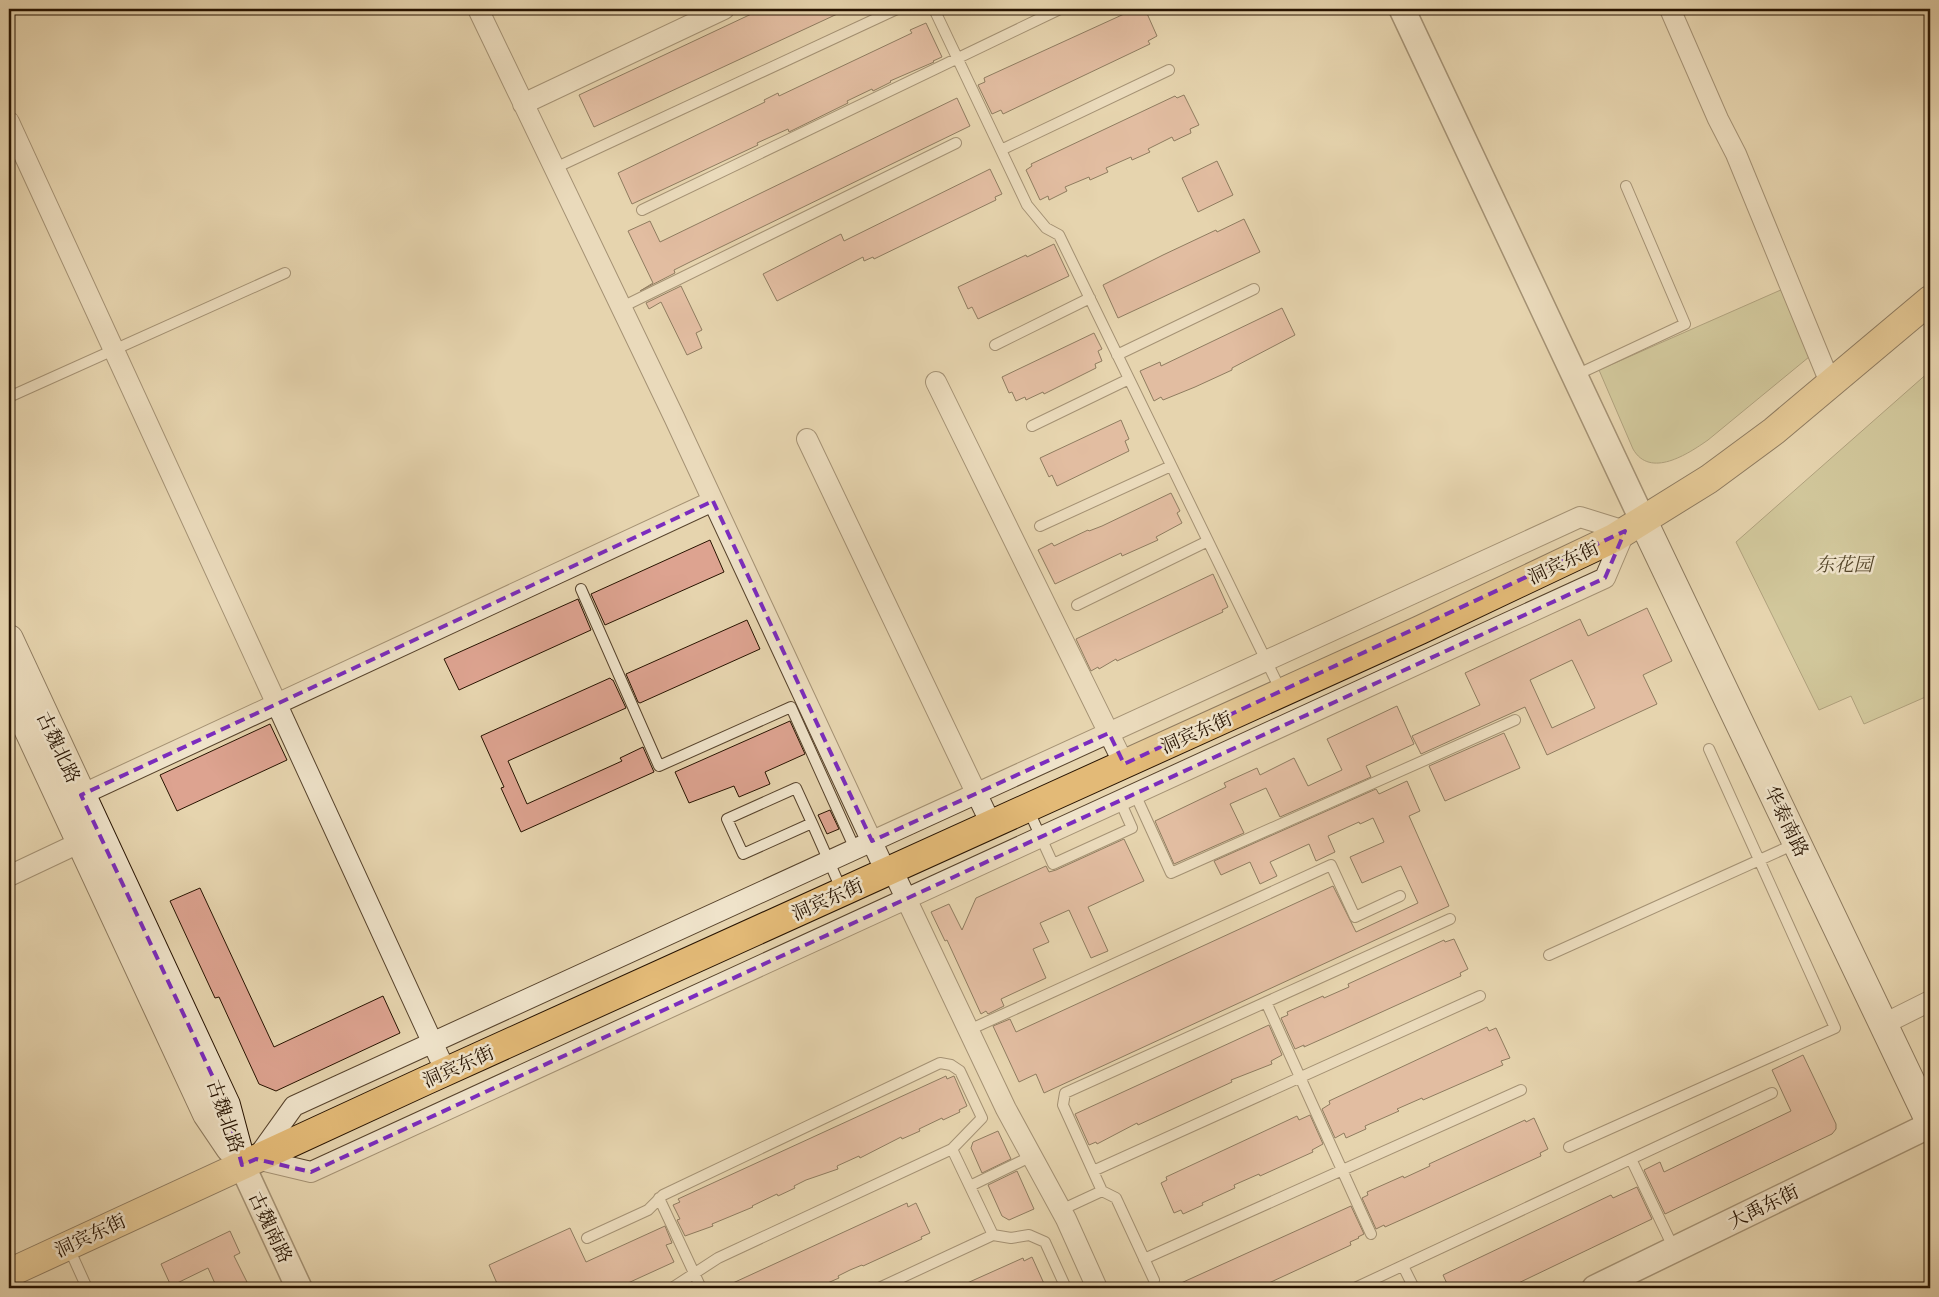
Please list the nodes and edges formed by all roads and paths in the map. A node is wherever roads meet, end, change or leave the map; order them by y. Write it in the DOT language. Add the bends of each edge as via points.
graph roads {
  1 [pos="478,9"];
  2 [pos="724,9"];
  3 [pos="897,9"];
  4 [pos="934,9"];
  5 [pos="1060,9"];
  6 [pos="1402,9"];
  7 [pos="1670,9"];
  8 [pos="958,58"];
  9 [pos="1168,70"];
  10 [pos="523,104"];
  11 [pos="9,122"];
  12 [pos="956,143"];
  13 [pos="1001,150"];
  14 [pos="555,168"];
  15 [pos="1626,186"];
  16 [pos="642,210"];
  17 [pos="285,273"];
  18 [pos="1254,289"];
  19 [pos="1090,298"];
  20 [pos="1930,300"];
  21 [pos="622,307"];
  22 [pos="995,344"];
  23 [pos="114,350"];
  24 [pos="1117,354"];
  25 [pos="1573,376"];
  26 [pos="1129,379"];
  27 [pos="936,382"];
  28 [pos="1831,385"];
  29 [pos="9,397"];
  30 [pos="1032,426"];
  31 [pos="807,439"];
  32 [pos="1171,466"];
  33 [pos="714,501"];
  34 [pos="1040,526"];
  35 [pos="1634,526"];
  36 [pos="1208,541"];
  37 [pos="581,589"];
  38 [pos="1077,605"];
  39 [pos="9,639"];
  40 [pos="1266,661"];
  41 [pos="9,688"];
  42 [pos="1281,693"];
  43 [pos="277,704"];
  44 [pos="1515,720"];
  45 [pos="1109,733"];
  46 [pos="1709,749"];
  47 [pos="1124,764"];
  48 [pos="976,794"];
  49 [pos="81,795"];
  50 [pos="1127,797"];
  51 [pos="1028,808"];
  52 [pos="812,824"];
  53 [pos="991,824"];
  54 [pos="1041,837"];
  55 [pos="81,842"];
  56 [pos="1798,843"];
  57 [pos="864,845"];
  58 [pos="1759,860"];
  59 [pos="828,861"];
  60 [pos="889,871"];
  61 [pos="9,876"];
  62 [pos="842,892"];
  63 [pos="1400,896"];
  64 [pos="906,899"];
  65 [pos="1450,919"];
  66 [pos="1549,954"];
  67 [pos="1480,996"];
  68 [pos="1930,1001"];
  69 [pos="1266,1002"];
  70 [pos="1884,1024"];
  71 [pos="969,1030"];
  72 [pos="432,1043"];
  73 [pos="446,1072"];
  74 [pos="1300,1077"];
  75 [pos="1520,1090"];
  76 [pos="1772,1093"];
  77 [pos="1930,1123"];
  78 [pos="1569,1147"];
  79 [pos="952,1149"];
  80 [pos="1032,1156"];
  81 [pos="1631,1159"];
  82 [pos="249,1162"];
  83 [pos="1342,1170"];
  84 [pos="1093,1171"];
  85 [pos="970,1186"];
  86 [pos="1102,1192"];
  87 [pos="659,1198"];
  88 [pos="1061,1210"];
  89 [pos="1371,1234"];
  90 [pos="993,1235"];
  91 [pos="587,1238"];
  92 [pos="68,1246"];
  93 [pos="1674,1250"];
  94 [pos="1144,1260"];
  95 [pos="1403,1266"];
  96 [pos="9,1273"];
  97 [pos="694,1274"];
  98 [pos="1154,1280"];
  99 [pos="87,1288"];
  100 [pos="299,1288"];
  101 [pos="672,1288"];
  102 [pos="701,1288"];
  103 [pos="879,1288"];
  104 [pos="1066,1288"];
  105 [pos="1097,1288"];
  106 [pos="1355,1288"];
  107 [pos="1414,1288"];
  108 [pos="1595,1288"];
  1 -- 10 [label="street"];
  2 -- 10 [label="street"];
  3 -- 14 [label="lane"];
  4 -- 8 [label="lane"];
  5 -- 8 [label="lane"];
  6 -- 25 [label="street"];
  7 -- 28 [label="street" via="1736,154"];
  8 -- 13 [label="lane"];
  8 -- 16 [label="lane"];
  9 -- 13 [label="lane"];
  10 -- 14 [label="street"];
  11 -- 23 [label="street"];
  12 -- 21 [label="lane"];
  13 -- 19 [label="lane" via="1027,205 1046,228 1059,235"];
  14 -- 21 [label="street"];
  15 -- 25 [label="lane" via="1685,324"];
  17 -- 23 [label="lane"];
  18 -- 24 [label="lane"];
  19 -- 22 [label="lane"];
  19 -- 24 [label="lane"];
  20 -- 28 [label="main road, 洞宾东街"];
  21 -- 33 [label="street"];
  23 -- 29 [label="lane"];
  23 -- 43 [label="street"];
  24 -- 26 [label="lane"];
  25 -- 35 [label="street"];
  26 -- 30 [label="lane"];
  26 -- 32 [label="lane"];
  27 -- 45 [label="street"];
  28 -- 35 [label="main road, 洞宾东街" via="1742,456"];
  31 -- 48 [label="street"];
  32 -- 34 [label="lane"];
  32 -- 36 [label="lane"];
  33 -- 43 [label="street"];
  33 -- 57 [label="street"];
  35 -- 40 [label="street" via="1580,517"];
  35 -- 42 [label="main road, 洞宾东街"];
  35 -- 50 [label="street" via="1605,578"];
  35 -- 56 [label="main road, 华泰南路"];
  36 -- 38 [label="lane"];
  36 -- 40 [label="lane"];
  37 -- 57 [label="lane" via="659,766 791,708"];
  39 -- 49 [label="main road, 古魏北路"];
  40 -- 42 [label="lane"];
  40 -- 45 [label="street"];
  41 -- 55 [label="main road, 古魏北路"];
  42 -- 47 [label="main road, 洞宾东街"];
  43 -- 49 [label="street"];
  43 -- 72 [label="street"];
  44 -- 50 [label="lane" via="1172,873"];
  45 -- 47 [label="street"];
  45 -- 48 [label="street"];
  46 -- 58 [label="lane"];
  47 -- 51 [label="main road, 洞宾东街"];
  48 -- 53 [label="street"];
  48 -- 57 [label="street"];
  49 -- 82 [label="main road, 古魏北路" via="226,1105"];
  50 -- 54 [label="street"];
  50 -- 54 [label="lane" via="1132,828 1115,836 1053,864"];
  51 -- 53 [label="main road, 洞宾东街"];
  51 -- 54 [label="lane"];
  52 -- 52 [label="lane" via="743,854 727,819 796,788"];
  52 -- 59 [label="lane"];
  53 -- 60 [label="main road, 洞宾东街"];
  54 -- 64 [label="street"];
  55 -- 61 [label="street"];
  55 -- 82 [label="main road, 古魏北路" via="207,1114"];
  56 -- 58 [label="lane"];
  56 -- 70 [label="main road, 华泰南路"];
  57 -- 59 [label="street"];
  57 -- 60 [label="street"];
  58 -- 66 [label="lane"];
  58 -- 78 [label="lane" via="1835,1028"];
  59 -- 62 [label="lane"];
  59 -- 72 [label="street"];
  60 -- 62 [label="main road, 洞宾东街"];
  60 -- 64 [label="street"];
  62 -- 73 [label="main road, 洞宾东街"];
  63 -- 71 [label="lane" via="1355,916 1331,865"];
  64 -- 71 [label="street"];
  64 -- 82 [label="street" via="311,1172"];
  65 -- 69 [label="lane"];
  67 -- 74 [label="lane"];
  68 -- 70 [label="street"];
  69 -- 74 [label="lane"];
  69 -- 84 [label="lane" via="1065,1093 1063,1105"];
  70 -- 77 [label="main road, 华泰南路"];
  71 -- 80 [label="street"];
  72 -- 73 [label="street"];
  72 -- 82 [label="street" via="294,1106"];
  73 -- 82 [label="main road, 洞宾东街"];
  74 -- 83 [label="lane"];
  74 -- 84 [label="lane"];
  75 -- 83 [label="lane"];
  76 -- 81 [label="lane"];
  77 -- 93 [label="street, 大禹东街"];
  79 -- 85 [label="lane"];
  79 -- 87 [label="lane" via="982,1118 960,1071 940,1063"];
  79 -- 97 [label="lane" via="718,1258"];
  80 -- 85 [label="lane"];
  80 -- 88 [label="street"];
  81 -- 93 [label="lane"];
  81 -- 95 [label="lane"];
  82 -- 92 [label="main road, 洞宾东街"];
  82 -- 100 [label="street, 古魏南路"];
  83 -- 89 [label="lane"];
  83 -- 94 [label="lane"];
  84 -- 86 [label="lane"];
  85 -- 90 [label="lane"];
  86 -- 88 [label="lane"];
  86 -- 94 [label="lane" via="1116,1198"];
  87 -- 91 [label="lane" via="648,1210"];
  87 -- 97 [label="lane"];
  88 -- 105 [label="street"];
  90 -- 103 [label="lane"];
  90 -- 104 [label="lane" via="1011,1238 1029,1235 1045,1242"];
  92 -- 96 [label="main road, 洞宾东街"];
  92 -- 99 [label="lane"];
  93 -- 108 [label="street, 大禹东街"];
  94 -- 98 [label="lane"];
  95 -- 106 [label="lane"];
  95 -- 107 [label="lane"];
  97 -- 101 [label="lane"];
  97 -- 102 [label="lane"];
}
